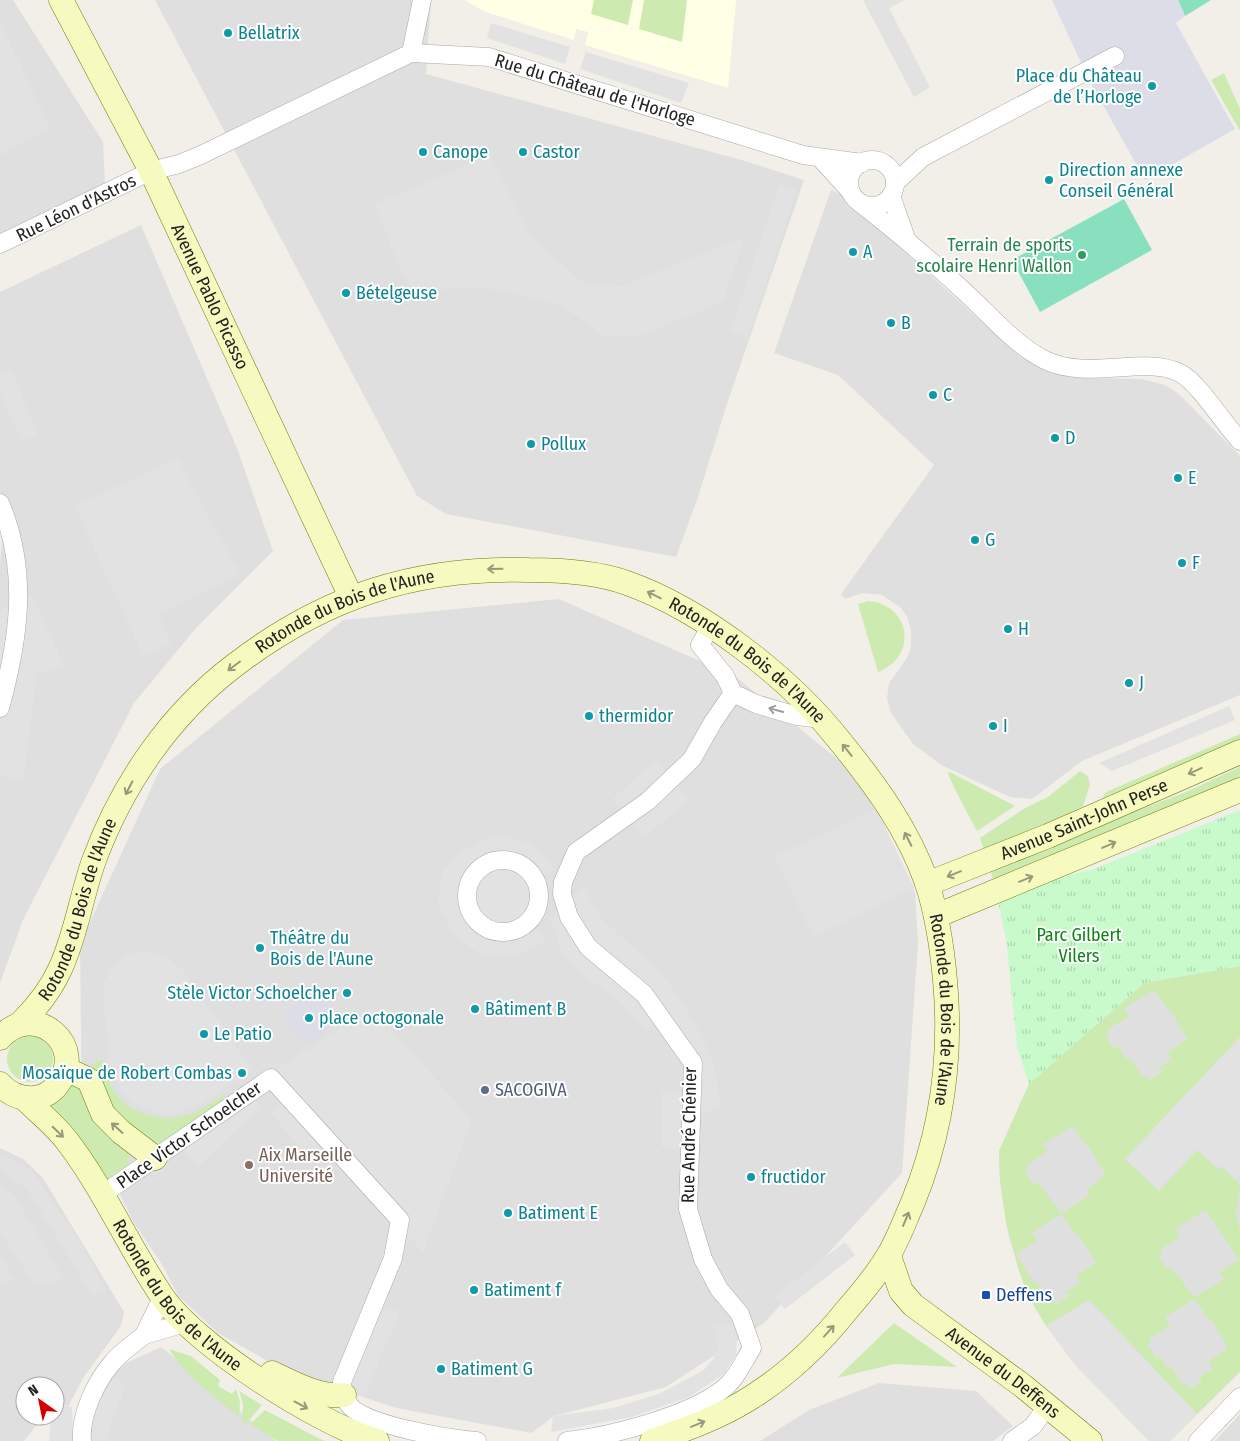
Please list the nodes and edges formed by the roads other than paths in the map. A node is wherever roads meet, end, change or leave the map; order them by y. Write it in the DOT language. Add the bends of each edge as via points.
graph roads {
  1 [pos="61,0"];
  2 [pos="422,0"];
  3 [pos="410,53"];
  4 [pos="1115,56"];
  5 [pos="923,157"];
  6 [pos="820,158"];
  7 [pos="862,163"];
  8 [pos="884,163"];
  9 [pos="151,171"];
  10 [pos="893,190"];
  11 [pos="856,197"];
  12 [pos="906,239"];
  13 [pos="0,244"];
  14 [pos="1240,441"];
  15 [pos="0,504"];
  16 [pos="351,597"];
  17 [pos="705,636"];
  18 [pos="733,693"];
  19 [pos="0,708"];
  20 [pos="822,719"];
  21 [pos="1240,752"];
  22 [pos="1240,790"];
  23 [pos="927,884"];
  24 [pos="539,893"];
  25 [pos="562,894"];
  26 [pos="936,916"];
  27 [pos="21,1023"];
  28 [pos="0,1038"];
  29 [pos="66,1070"];
  30 [pos="7,1090"];
  31 [pos="155,1158"];
  32 [pos="103,1194"];
  33 [pos="889,1256"];
  34 [pos="863,1291"];
  35 [pos="162,1298"];
  36 [pos="913,1305"];
  37 [pos="185,1323"];
  38 [pos="144,1335"];
  39 [pos="204,1338"];
  40 [pos="343,1389"];
  41 [pos="1240,1397"];
  42 [pos="1048,1405"];
  43 [pos="82,1441"];
  44 [pos="377,1441"];
  45 [pos="477,1441"];
  46 [pos="567,1441"];
  47 [pos="652,1441"];
  48 [pos="1012,1441"];
  49 [pos="1090,1441"];
  50 [pos="1198,1441"];
  1 -- 9 [label="main road, Avenue Pablo Picasso"];
  2 -- 3 [label="street"];
  3 -- 6 [label="street, Rue du Château de l'Horloge" via="489,57"];
  3 -- 9 [label="street, Rue du Château de l'Horloge" via="201,154"];
  4 -- 5 [label="street"];
  5 -- 8 [label="street"];
  5 -- 10 [label="street"];
  6 -- 7 [label="street, Rue du Château de l'Horloge"];
  6 -- 11 [label="street"];
  7 -- 8 [label="street, Rue du Château de l'Horloge" via="869,160"];
  7 -- 11 [label="street" via="850,179"];
  8 -- 10 [label="street" via="892,171"];
  9 -- 13 [label="street, Rue Léon d'Astros"];
  9 -- 16 [label="main road, Avenue Pablo Picasso"];
  10 -- 11 [label="street" via="880,205 866,206"];
  10 -- 12 [label="street"];
  11 -- 12 [label="street"];
  12 -- 14 [label="street" via="1017,340 1045,360 1071,368 1160,367 1180,373 1204,396"];
  15 -- 19 [label="street" via="16,552 19,590 12,664"];
  17 -- 16 [label="main road, Rotonde du Bois de l'Aune, one-way" via="670,603 626,582 568,572 497,569 457,572"];
  16 -- 27 [label="main road, Rotonde du Bois de l'Aune, one-way" via="278,635 228,670 189,706 150,751 97,855 60,971 36,1008"];
  17 -- 18 [label="street"];
  17 -- 20 [label="main road, Rotonde du Bois de l'Aune" via="777,676"];
  20 -- 18 [label="street, one-way" via="756,704"];
  18 -- 25 [label="street" via="692,759 648,801 576,852 563,882"];
  23 -- 20 [label="main road, Rotonde du Bois de l'Aune, one-way" via="898,819"];
  21 -- 23 [label="main road, Avenue Saint-John Perse, one-way" via="1048,836"];
  26 -- 22 [label="main road, Avenue Saint-John Perse, one-way"];
  23 -- 26 [label="main road, Rotonde du Bois de l'Aune"];
  24 -- 24 [label="street" via="536,880 528,870 506,860 487,864 472,875 466,900 477,922 500,933 524,926 533,917"];
  24 -- 25 [label="street"];
  25 -- 46 [label="street, Rue André Chénier" via="569,917 588,946 644,994 693,1063 688,1209 703,1259 719,1289 740,1314 752,1348 740,1370 723,1388 700,1402 654,1422 588,1439"];
  33 -- 26 [label="main road, Rotonde du Bois de l'Aune, one-way" via="921,1182 944,1090 948,1025"];
  27 -- 28 [label="main road, Rotonde du Bois de l'Aune"];
  27 -- 29 [label="main road, Rotonde du Bois de l'Aune" via="46,1026 56,1034 67,1057"];
  29 -- 30 [label="main road, Rotonde du Bois de l'Aune" via="62,1080 50,1092 35,1098"];
  31 -- 29 [label="main road, one-way" via="103,1114 89,1080"];
  30 -- 32 [label="main road, Rotonde du Bois de l'Aune, one-way" via="66,1139"];
  31 -- 32 [label="street, Place Victor Schoelcher"];
  31 -- 40 [label="street, Place Victor Schoelcher" via="272,1078 400,1220 394,1258"];
  32 -- 35 [label="main road, Rotonde du Bois de l'Aune"];
  33 -- 34 [label="main road, Rotonde du Bois de l'Aune"];
  33 -- 36 [label="main road, Avenue du Deffens" via="901,1291"];
  34 -- 36 [label="main road, Avenue du Deffens" via="893,1296"];
  47 -- 34 [label="main road, Rotonde du Bois de l'Aune, one-way" via="725,1412 772,1383 808,1354"];
  35 -- 37 [label="main road, Rotonde du Bois de l'Aune"];
  35 -- 38 [label="street"];
  36 -- 42 [label="main road, Avenue du Deffens"];
  37 -- 38 [label="street"];
  37 -- 39 [label="main road, Rotonde du Bois de l'Aune"];
  38 -- 43 [label="street" via="112,1362 96,1388 81,1427"];
  39 -- 40 [label="main road" via="294,1384 334,1396"];
  39 -- 44 [label="main road, Rotonde du Bois de l'Aune, one-way" via="294,1402"];
  40 -- 45 [label="street" via="352,1409 394,1426 450,1439"];
  41 -- 50 [label="street"];
  42 -- 48 [label="street" via="1032,1426"];
  42 -- 49 [label="main road, Avenue du Deffens"];
}
